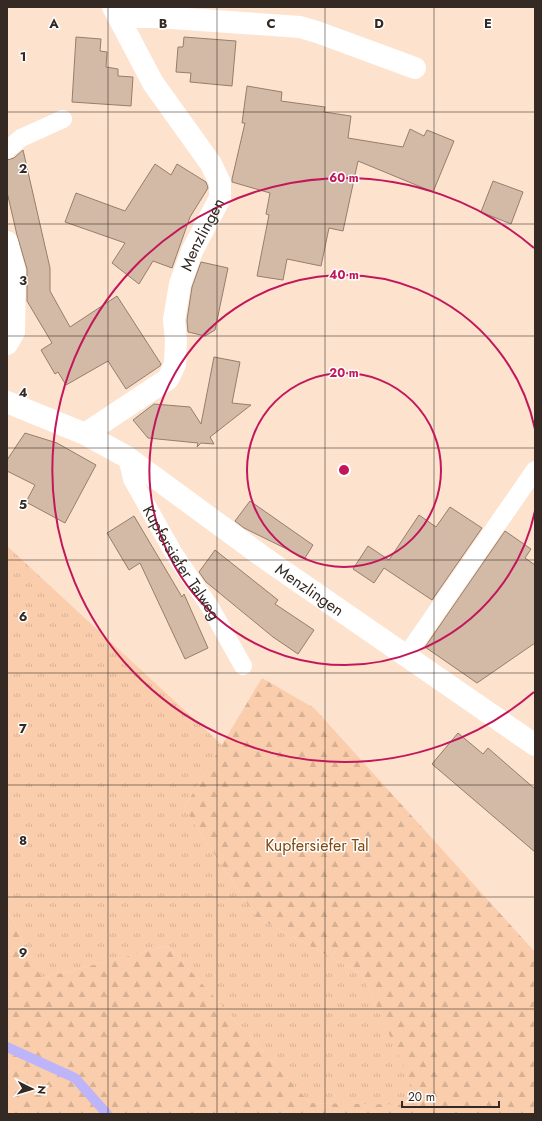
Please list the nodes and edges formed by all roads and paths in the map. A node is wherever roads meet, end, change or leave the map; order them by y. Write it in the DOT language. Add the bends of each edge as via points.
graph roads {
  1 [pos="116,12"];
  2 [pos="415,68"];
  3 [pos="63,119"];
  4 [pos="7,150"];
  5 [pos="7,242"];
  6 [pos="7,344"];
  7 [pos="7,402"];
  8 [pos="85,434"];
  9 [pos="127,457"];
  10 [pos="535,470"];
  11 [pos="406,656"];
  12 [pos="243,666"];
  13 [pos="535,745"];
  1 -- 2 [label="street, Menzlingen" via="300,27"];
  1 -- 8 [label="street, Menzlingen" via="152,83 211,164 220,183 220,198 192,251 180,284 174,320 175,364 168,379"];
  3 -- 4 [label="lane" via="21,138"];
  5 -- 6 [label="street" via="15,272 14,332"];
  7 -- 8 [label="street, Menzlingen"];
  8 -- 9 [label="street, Menzlingen"];
  9 -- 11 [label="street, Menzlingen" via="266,559"];
  9 -- 12 [label="lane, Kupfersiefer Talweg" via="132,479 173,552 210,607"];
  10 -- 11 [label="lane"];
  11 -- 13 [label="street, Menzlingen"];
}
